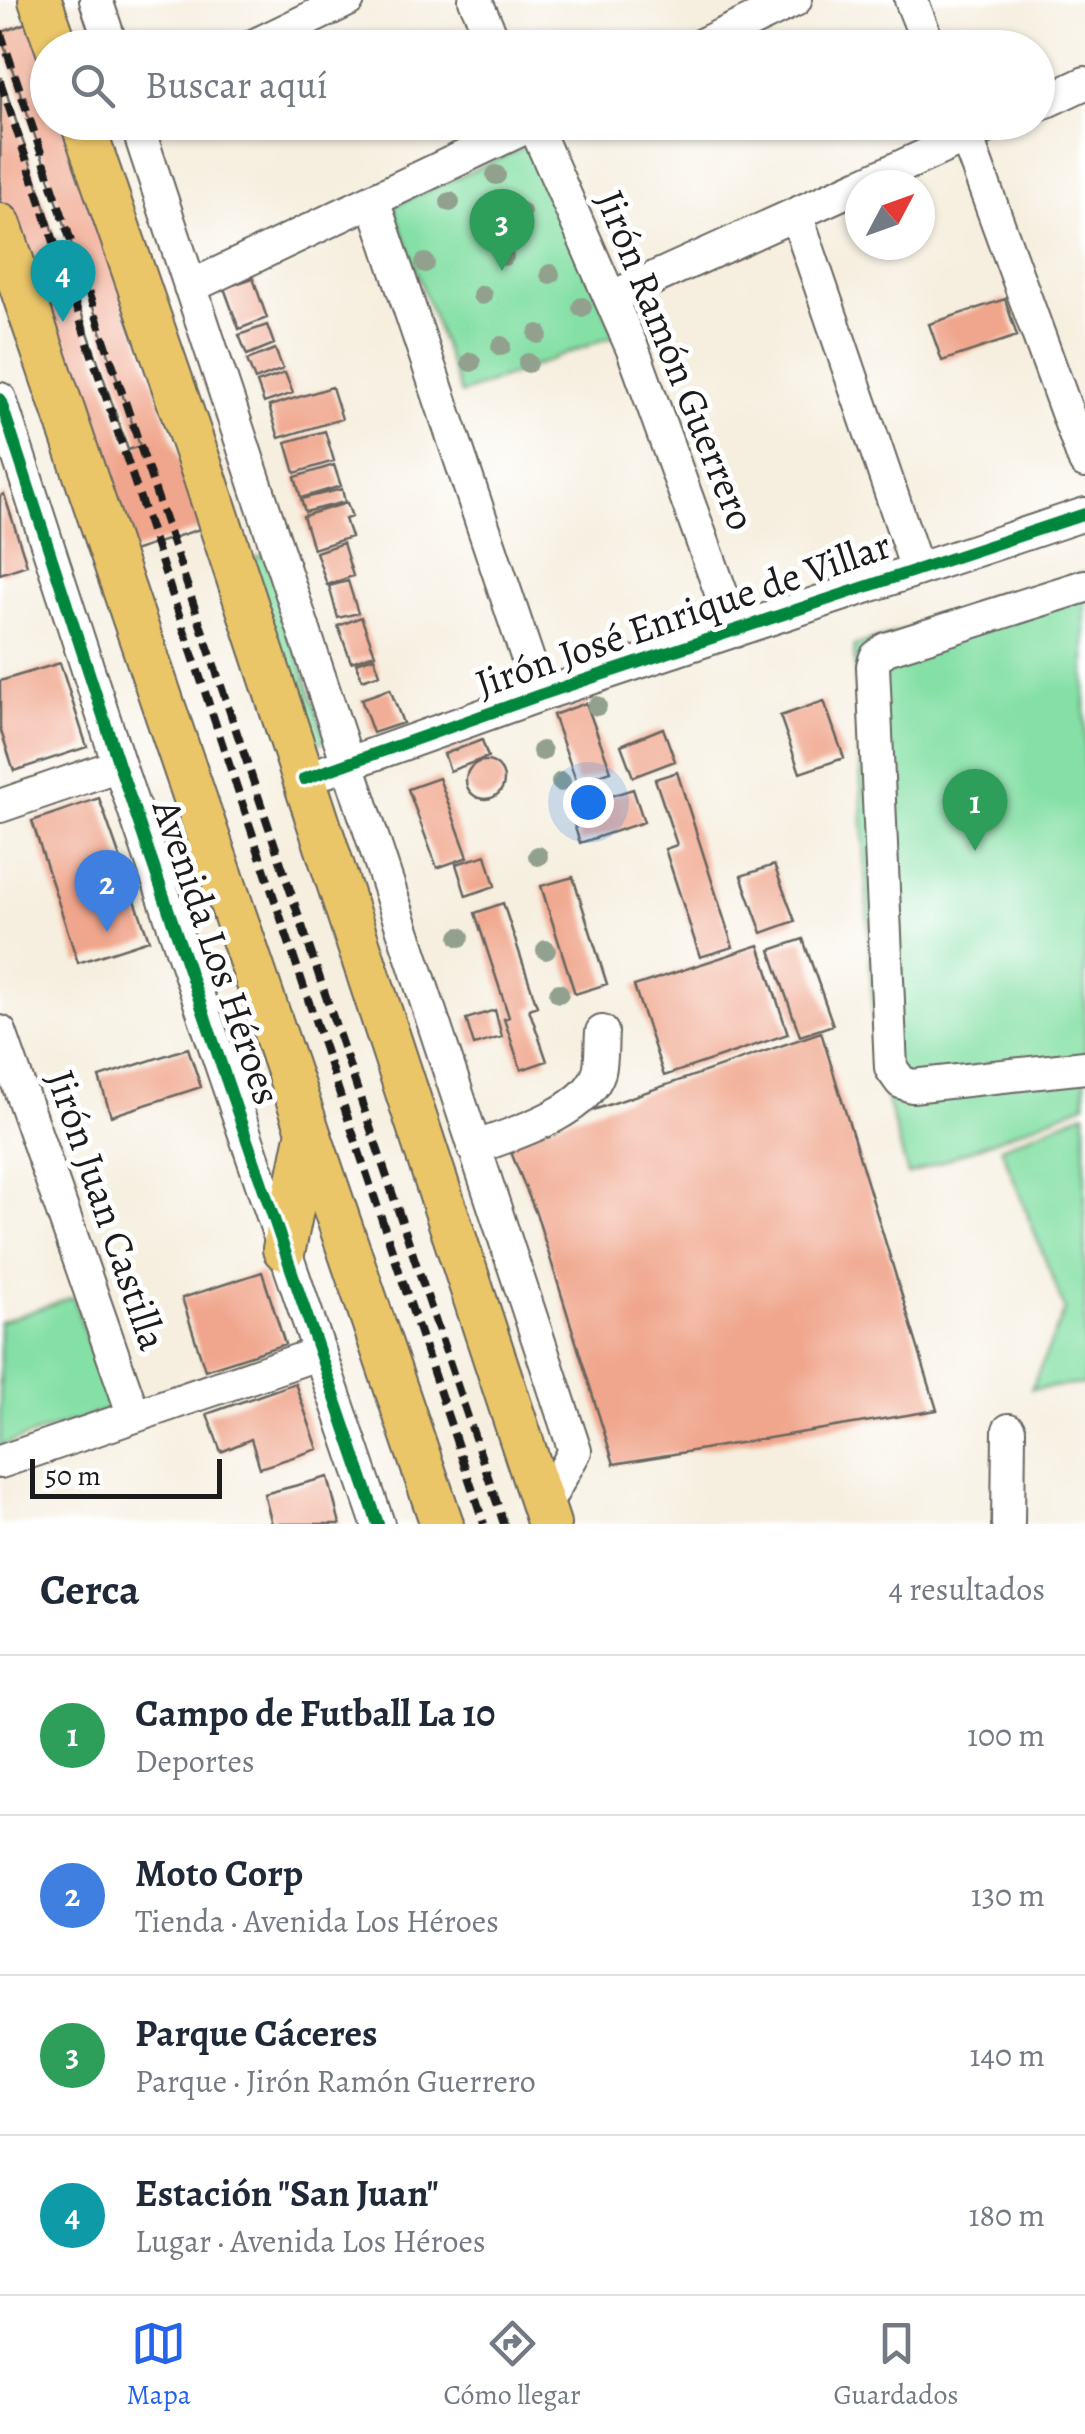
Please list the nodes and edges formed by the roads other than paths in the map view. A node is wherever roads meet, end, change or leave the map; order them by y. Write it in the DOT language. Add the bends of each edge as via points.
graph roads {
  1 [pos="40,0"];
  2 [pos="96,0"];
  3 [pos="348,0"];
  4 [pos="475,0"];
  5 [pos="795,0"];
  6 [pos="911,0"];
  7 [pos="50,30"];
  8 [pos="106,30"];
  9 [pos="286,30"];
  10 [pos="489,30"];
  11 [pos="732,30"];
  12 [pos="923,30"];
  13 [pos="1085,83"];
  14 [pos="1055,96"];
  15 [pos="88,140"];
  16 [pos="142,140"];
  17 [pos="498,140"];
  18 [pos="541,140"];
  19 [pos="945,140"];
  20 [pos="968,140"];
  21 [pos="888,170"];
  22 [pos="845,192"];
  23 [pos="373,200"];
  24 [pos="796,214"];
  25 [pos="0,225"];
  26 [pos="190,287"];
  27 [pos="610,298"];
  28 [pos="0,399"];
  29 [pos="1085,462"];
  30 [pos="1085,514"];
  31 [pos="916,569"];
  32 [pos="1085,586"];
  33 [pos="735,631"];
  34 [pos="540,695"];
  35 [pos="119,764"];
  36 [pos="346,764"];
  37 [pos="304,779"];
  38 [pos="0,806"];
  39 [pos="0,1032"];
  40 [pos="602,1032"];
  41 [pos="1085,1067"];
  42 [pos="307,1136"];
  43 [pos="474,1148"];
  44 [pos="284,1249"];
  45 [pos="320,1353"];
  46 [pos="134,1416"];
  47 [pos="1009,1430"];
  48 [pos="0,1462"];
  49 [pos="546,1516"];
  50 [pos="378,1524"];
  51 [pos="442,1524"];
  52 [pos="1008,1524"];
  1 -- 7 [label="main road"];
  2 -- 8 [label="street"];
  3 -- 9 [label="street"];
  4 -- 10 [label="street"];
  5 -- 11 [label="street"];
  6 -- 12 [label="street"];
  13 -- 14 [label="street"];
  15 -- 37 [label="main road"];
  16 -- 26 [label="street"];
  17 -- 23 [label="street"];
  18 -- 27 [label="street, Jirón Ramón Guerrero"];
  19 -- 21 [label="street"];
  20 -- 29 [label="street"];
  22 -- 24 [label="street"];
  23 -- 26 [label="street"];
  23 -- 34 [label="street"];
  24 -- 27 [label="street"];
  24 -- 31 [label="street"];
  25 -- 42 [label="main road, Avenida Los Héroes"];
  26 -- 36 [label="street"];
  27 -- 33 [label="street, Jirón Ramón Guerrero"];
  28 -- 35 [label="street, Avenida Los Héroes"];
  30 -- 31 [label="street, Jirón José Enrique de Villar"];
  31 -- 33 [label="street, Jirón José Enrique de Villar"];
  32 -- 41 [label="street" via="886,649 873,666 892,1068 912,1086"];
  33 -- 34 [label="street, Jirón José Enrique de Villar"];
  34 -- 36 [label="street, Jirón José Enrique de Villar"];
  35 -- 38 [label="street"];
  35 -- 44 [label="street, Avenida Los Héroes"];
  36 -- 37 [label="street, Jirón José Enrique de Villar"];
  36 -- 43 [label="street"];
  37 -- 49 [label="main road"];
  39 -- 46 [label="street, Jirón Juan Castilla"];
  40 -- 43 [label="street" via="599,1071 588,1092 568,1109"];
  42 -- 44 [label="main road"];
  42 -- 51 [label="main road, Avenida Los Héroes"];
  43 -- 49 [label="street" via="574,1450"];
  44 -- 45 [label="street, Avenida Los Héroes"];
  45 -- 46 [label="street"];
  45 -- 50 [label="street, Avenida Los Héroes"];
  46 -- 48 [label="street"];
  47 -- 52 [label="street"];
}
